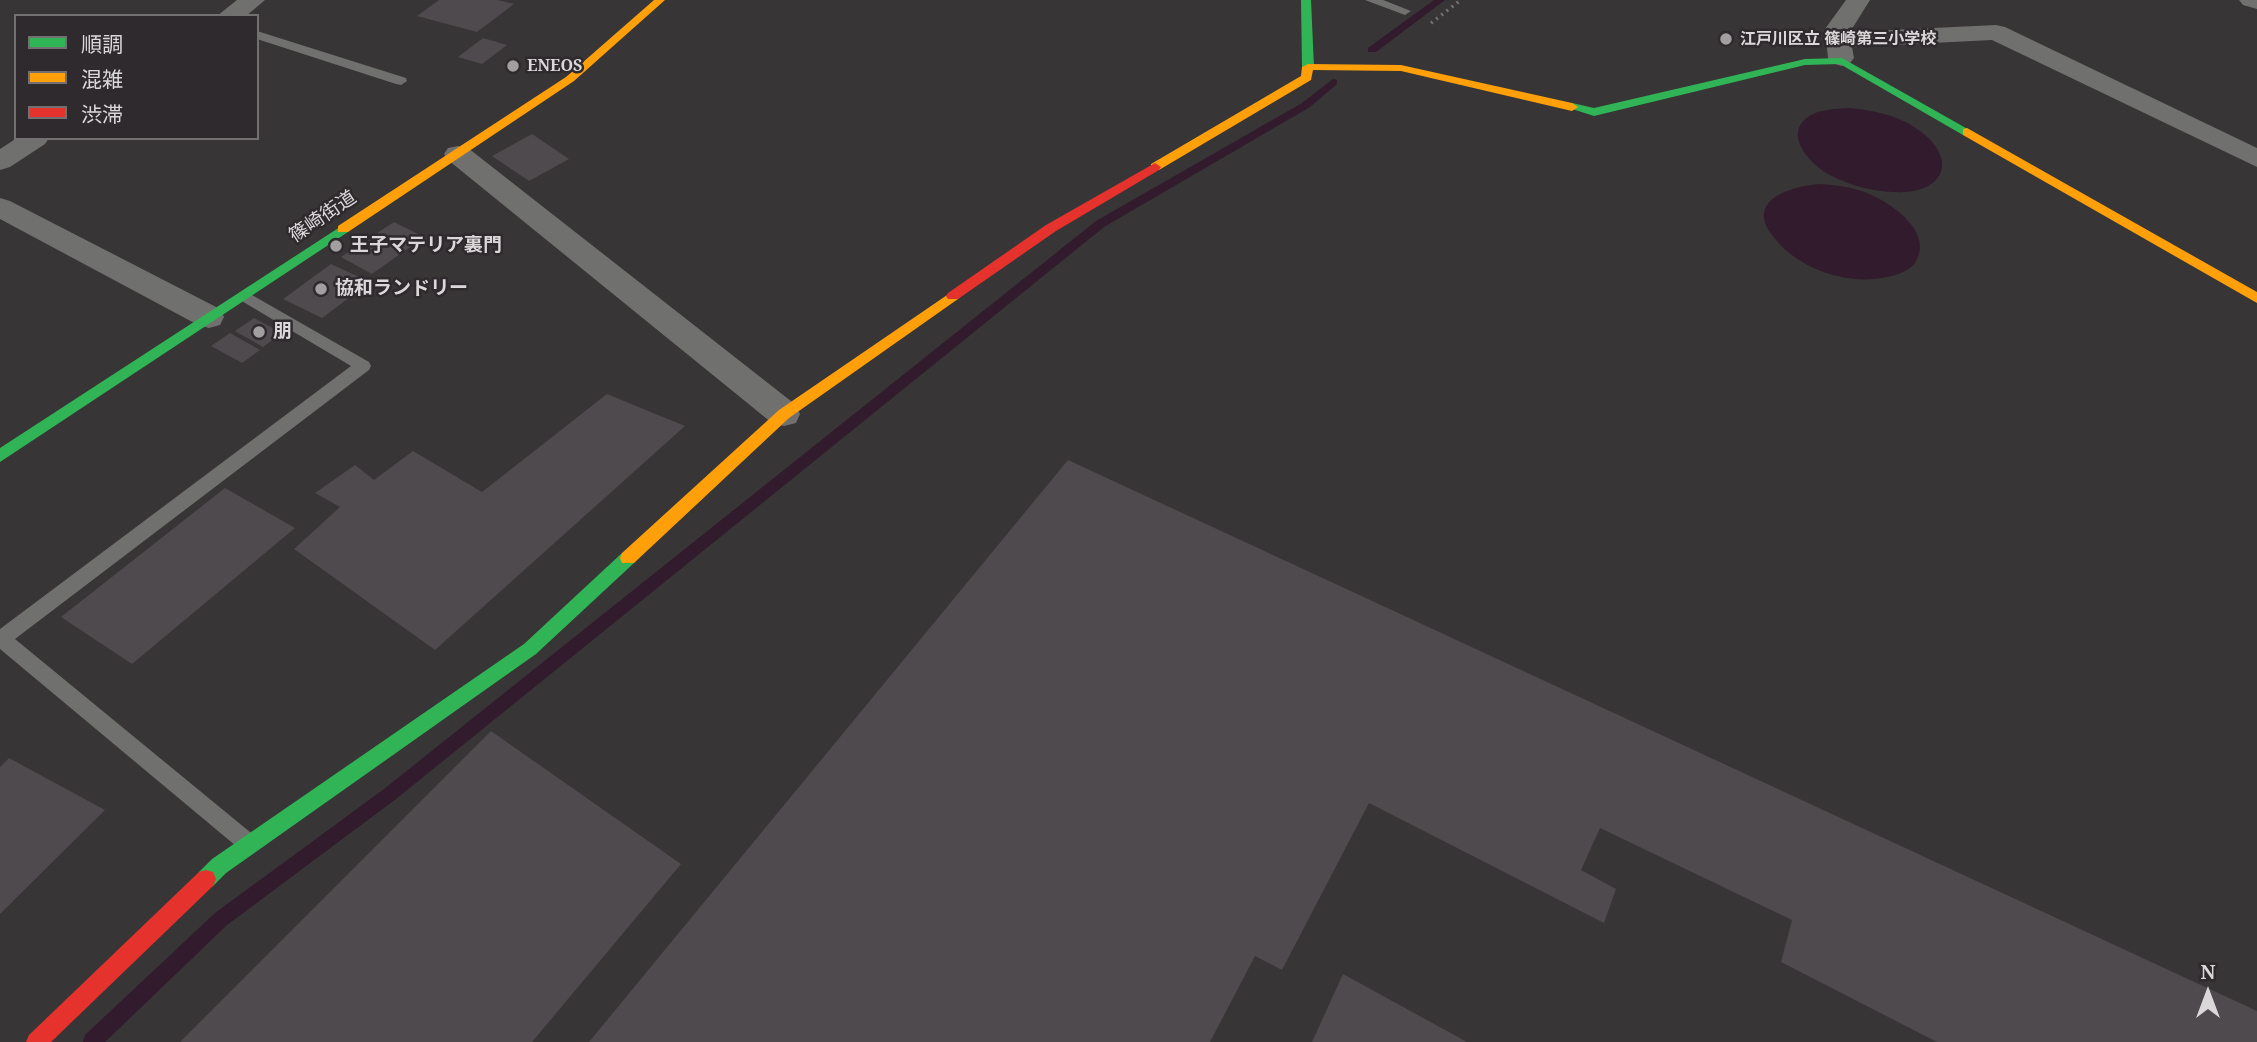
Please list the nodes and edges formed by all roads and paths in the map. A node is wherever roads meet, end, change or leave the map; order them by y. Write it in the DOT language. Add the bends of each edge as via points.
graph roads {
  1 [pos="253,0"];
  2 [pos="660,0"];
  3 [pos="1306,0"];
  4 [pos="1371,0"];
  5 [pos="1858,0"];
  6 [pos="2251,0"];
  7 [pos="2257,2"];
  8 [pos="1405,11"];
  9 [pos="232,14"];
  10 [pos="259,37"];
  11 [pos="1840,51"];
  12 [pos="1308,67"];
  13 [pos="401,81"];
  14 [pos="33,140"];
  15 [pos="458,154"];
  16 [pos="2257,159"];
  17 [pos="0,161"];
  18 [pos="0,207"];
  19 [pos="245,296"];
  20 [pos="2257,298"];
  21 [pos="209,317"];
  22 [pos="784,414"];
  23 [pos="0,456"];
  24 [pos="249,844"];
  25 [pos="36,1042"];
  1 -- 9 [label="street"];
  2 -- 15 [label="street, 篠崎街道" via="570,79"];
  3 -- 12 [label="street"];
  4 -- 8 [label="lane"];
  5 -- 11 [label="street" via="1837,29"];
  6 -- 7 [label="street"];
  10 -- 13 [label="lane"];
  11 -- 12 [label="street" via="1594,112 1401,68"];
  11 -- 16 [label="street" via="1996,33"];
  11 -- 20 [label="street"];
  12 -- 22 [label="street" via="1307,78 1051,228"];
  14 -- 17 [label="street"];
  15 -- 19 [label="street, 篠崎街道"];
  15 -- 22 [label="street"];
  18 -- 21 [label="street"];
  19 -- 21 [label="street, 篠崎街道"];
  19 -- 24 [label="lane" via="363,366 1,639"];
  21 -- 23 [label="street, 篠崎街道"];
  22 -- 24 [label="street" via="530,649"];
  24 -- 25 [label="street" via="219,866"];
}
